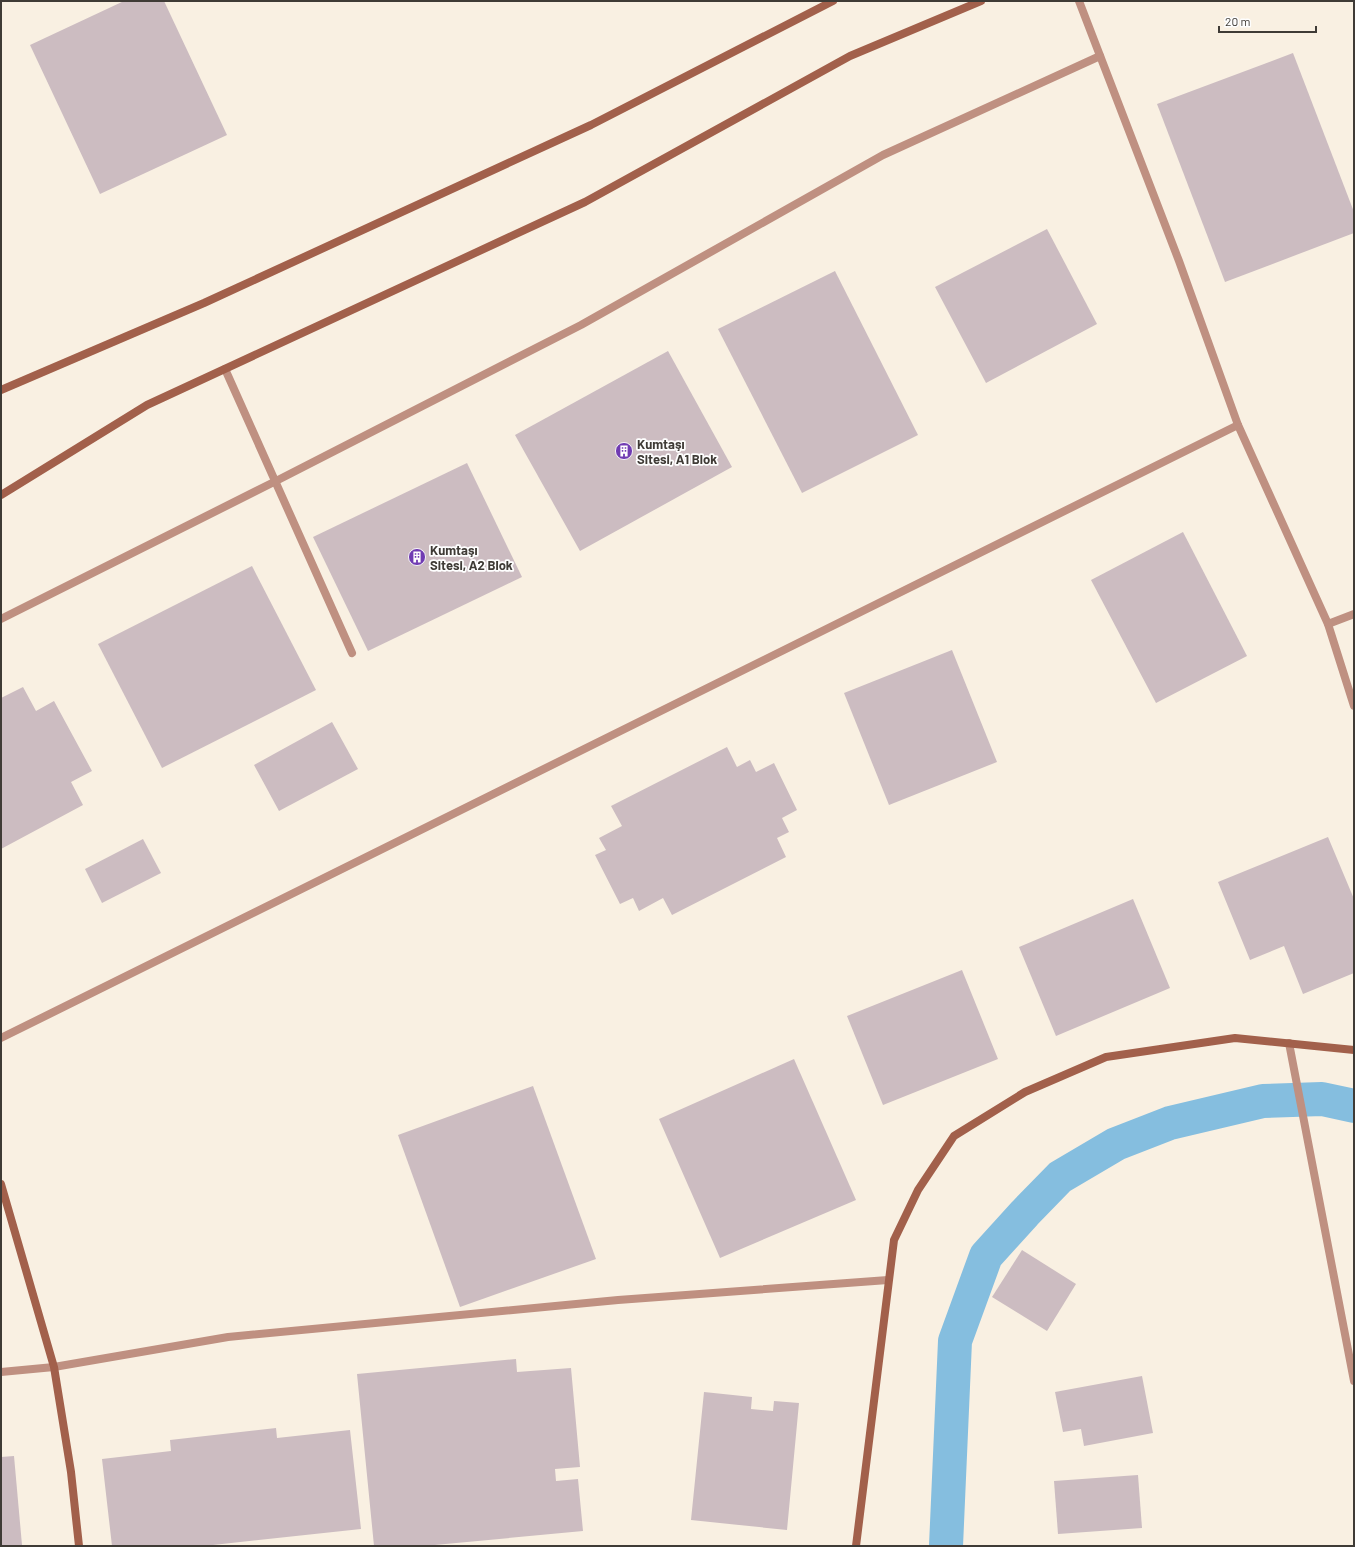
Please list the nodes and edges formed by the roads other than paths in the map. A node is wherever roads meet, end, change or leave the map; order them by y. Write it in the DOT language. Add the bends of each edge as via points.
graph roads {
  1 [pos="833,1"];
  2 [pos="981,1"];
  3 [pos="1079,1"];
  4 [pos="1100,56"];
  5 [pos="225,369"];
  6 [pos="1,390"];
  7 [pos="1238,426"];
  8 [pos="276,481"];
  9 [pos="1,495"];
  10 [pos="1354,614"];
  11 [pos="1,619"];
  12 [pos="1328,624"];
  13 [pos="352,653"];
  14 [pos="1354,706"];
  15 [pos="1,1038"];
  16 [pos="1289,1043"];
  17 [pos="1354,1050"];
  18 [pos="1,1184"];
  19 [pos="888,1280"];
  20 [pos="54,1367"];
  21 [pos="1,1372"];
  22 [pos="1354,1381"];
  23 [pos="79,1546"];
  24 [pos="856,1546"];
  1 -- 6 [label="main road" via="591,125 204,303"];
  2 -- 5 [label="main road" via="850,56 584,202"];
  3 -- 4 [label="street"];
  4 -- 7 [label="street" via="1179,261"];
  4 -- 8 [label="street" via="883,155 581,325"];
  5 -- 8 [label="street"];
  5 -- 9 [label="main road" via="147,405"];
  7 -- 12 [label="street"];
  7 -- 15 [label="street"];
  8 -- 11 [label="street"];
  8 -- 13 [label="street"];
  10 -- 12 [label="street"];
  12 -- 14 [label="street"];
  16 -- 17 [label="main road"];
  16 -- 19 [label="main road" via="1235,1038 1106,1057 1025,1092 954,1136 918,1190 894,1240"];
  16 -- 22 [label="street"];
  18 -- 20 [label="main road"];
  19 -- 20 [label="street" via="618,1300 228,1337"];
  19 -- 24 [label="main road"];
  20 -- 21 [label="street"];
  20 -- 23 [label="main road" via="71,1472"];
}
